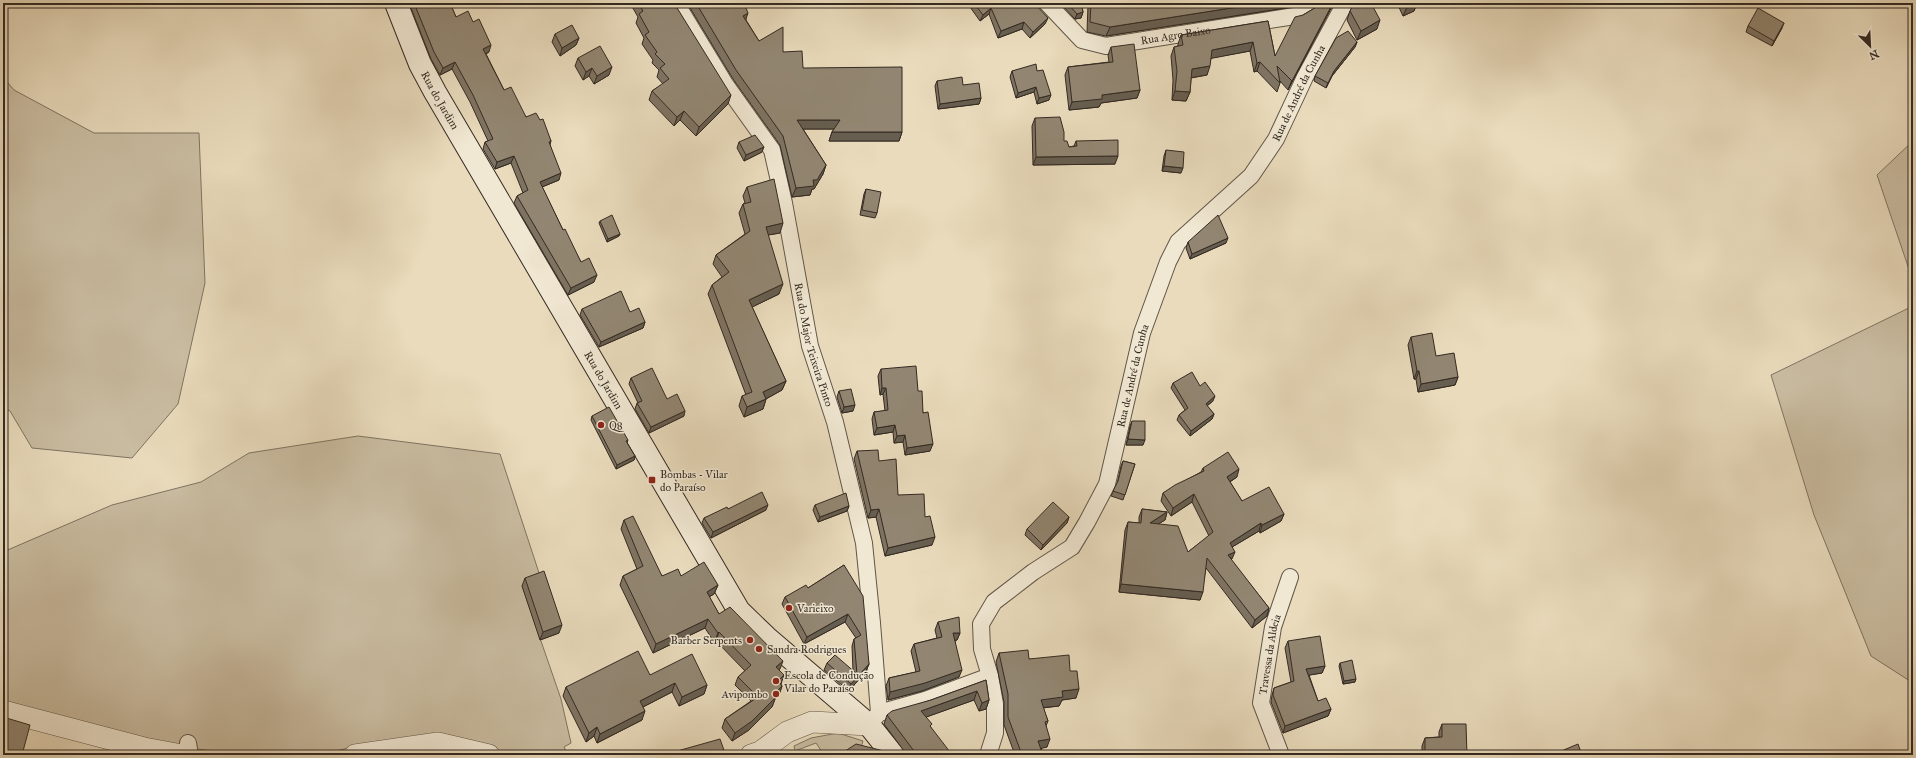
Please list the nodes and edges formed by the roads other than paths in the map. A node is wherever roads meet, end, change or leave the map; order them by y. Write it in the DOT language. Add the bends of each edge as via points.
graph roads {
  1 [pos="396,3"];
  2 [pos="676,3"];
  3 [pos="1048,3"];
  4 [pos="1316,3"];
  5 [pos="1344,3"];
  6 [pos="1290,577"];
  7 [pos="990,676"];
  8 [pos="3,711"];
  9 [pos="874,719"];
  10 [pos="187,751"];
  11 [pos="355,755"];
  12 [pos="489,755"];
  13 [pos="751,755"];
  14 [pos="893,755"];
  15 [pos="988,755"];
  16 [pos="1281,755"];
  1 -- 9 [label="main road, Rua do Jardim" via="409,38 435,92 740,611 766,637"];
  2 -- 9 [label="street, Rua do Major Teixeira Pinto" via="725,84 772,150 810,346 835,422 864,543 872,623"];
  3 -- 4 [label="street, Rua Agro Baixo" via="1082,40 1106,46 1295,16"];
  5 -- 7 [label="street, Rua de André da Cunha" via="1276,139 1251,176 1178,242 1142,333 1107,484 1072,547 1033,572 994,602 981,624 982,649"];
  6 -- 16 [label="street, Travessa da Aldeia" via="1273,627 1261,703"];
  7 -- 9 [label="street"];
  7 -- 15 [label="street, Rua de André da Cunha" via="995,704 995,734"];
  8 -- 10 [label="street" via="144,748"];
  9 -- 13 [label="street" via="812,722 788,732 760,752"];
  9 -- 14 [label="main road, Rua do Jardim"];
  11 -- 12 [label="street" via="438,743"];
}
